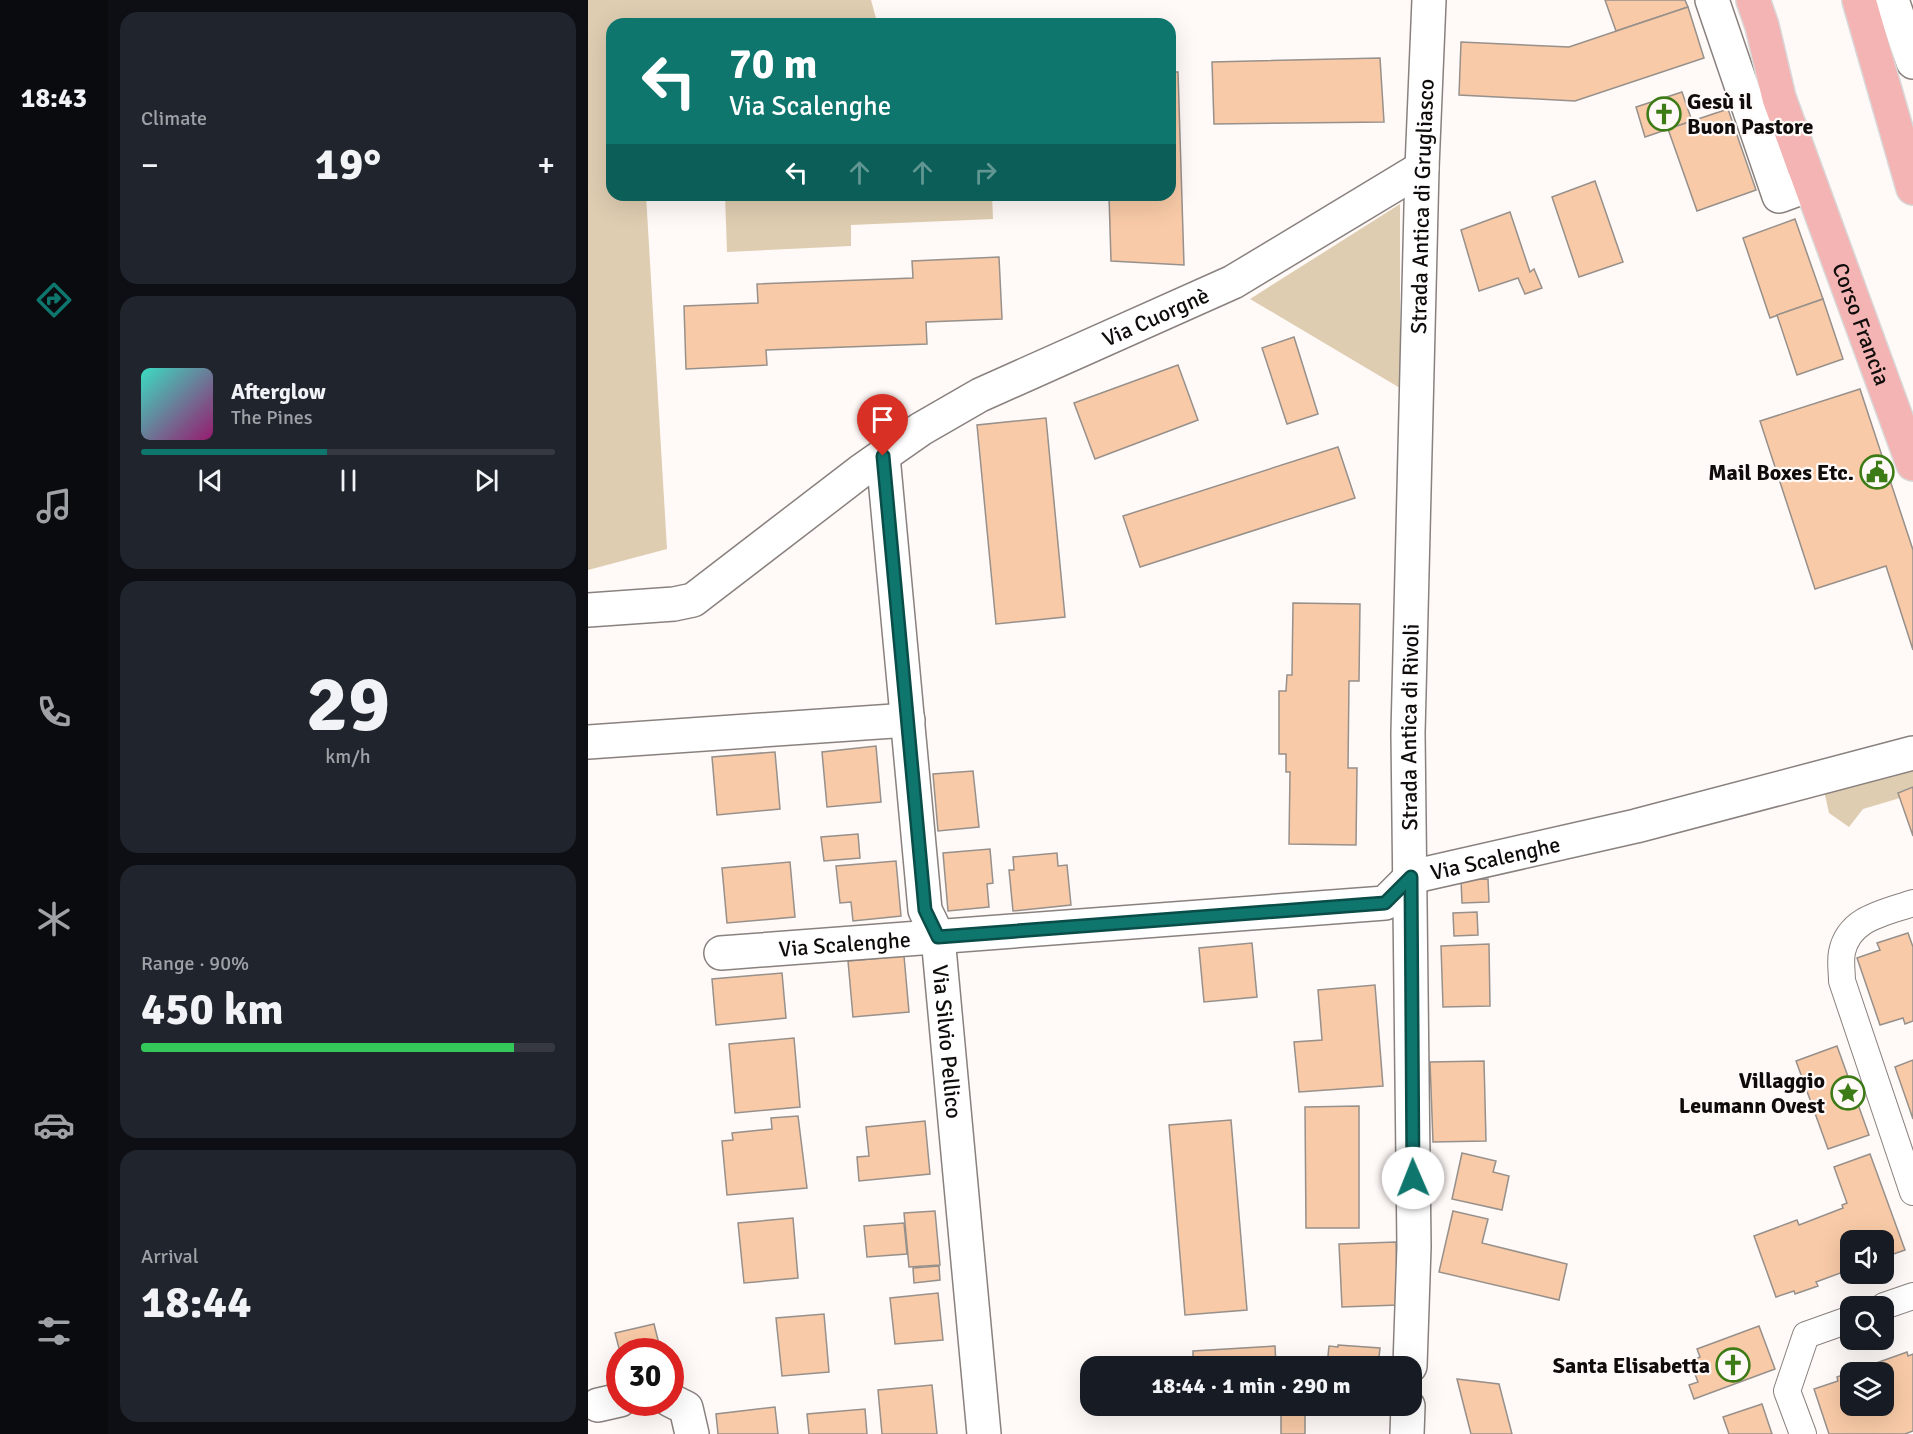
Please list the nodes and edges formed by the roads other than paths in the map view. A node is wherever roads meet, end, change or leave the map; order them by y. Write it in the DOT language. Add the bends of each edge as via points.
graph roads {
  1 [pos="1430,0"];
  2 [pos="1712,0"];
  3 [pos="1753,0"];
  4 [pos="1859,0"];
  5 [pos="1892,0"];
  6 [pos="1913,62"];
  7 [pos="1422,168"];
  8 [pos="1809,185"];
  9 [pos="1913,188"];
  10 [pos="1415,412"];
  11 [pos="883,456"];
  12 [pos="1913,464"];
  13 [pos="588,610"];
  14 [pos="908,720"];
  15 [pos="588,742"];
  16 [pos="1913,753"];
  17 [pos="1411,877"];
  18 [pos="1913,903"];
  19 [pos="938,937"];
  20 [pos="721,953"];
  21 [pos="1913,1192"];
  22 [pos="1913,1296"];
  23 [pos="1894,1303"];
  24 [pos="1840,1322"];
  25 [pos="1410,1356"];
  26 [pos="684,1407"];
  27 [pos="1408,1416"];
  28 [pos="693,1434"];
  29 [pos="984,1434"];
  30 [pos="1407,1434"];
  31 [pos="1803,1434"];
  1 -- 7 [label="street, Strada Antica di Grugliasco"];
  2 -- 8 [label="street" via="1779,196"];
  3 -- 8 [label="main road, Corso Francia" via="1779,98"];
  4 -- 9 [label="main road"];
  5 -- 6 [label="street"];
  7 -- 10 [label="street, Strada Antica di Grugliasco"];
  7 -- 11 [label="street, Via Cuorgnè" via="1233,282 980,395"];
  8 -- 12 [label="main road, Corso Francia"];
  10 -- 17 [label="street, Strada Antica di Rivoli" via="1408,733"];
  11 -- 13 [label="street, Via Cuorgnè" via="693,600"];
  11 -- 14 [label="street"];
  14 -- 15 [label="street"];
  14 -- 19 [label="street, Via Silvio Pellico" via="925,910"];
  16 -- 17 [label="street, Via Scalenghe" via="1636,826"];
  17 -- 19 [label="street, Via Scalenghe" via="1385,903"];
  17 -- 25 [label="street, Strada Antica di Rivoli" via="1414,1247"];
  18 -- 21 [label="street" via="1863,920 1848,933 1842,953 1842,981"];
  19 -- 20 [label="street, Via Scalenghe"];
  19 -- 29 [label="street, Via Silvio Pellico"];
  22 -- 23 [label="street"];
  24 -- 31 [label="street" via="1806,1335 1787,1391"];
  26 -- 28 [label="street"];
  27 -- 30 [label="street"];
}
